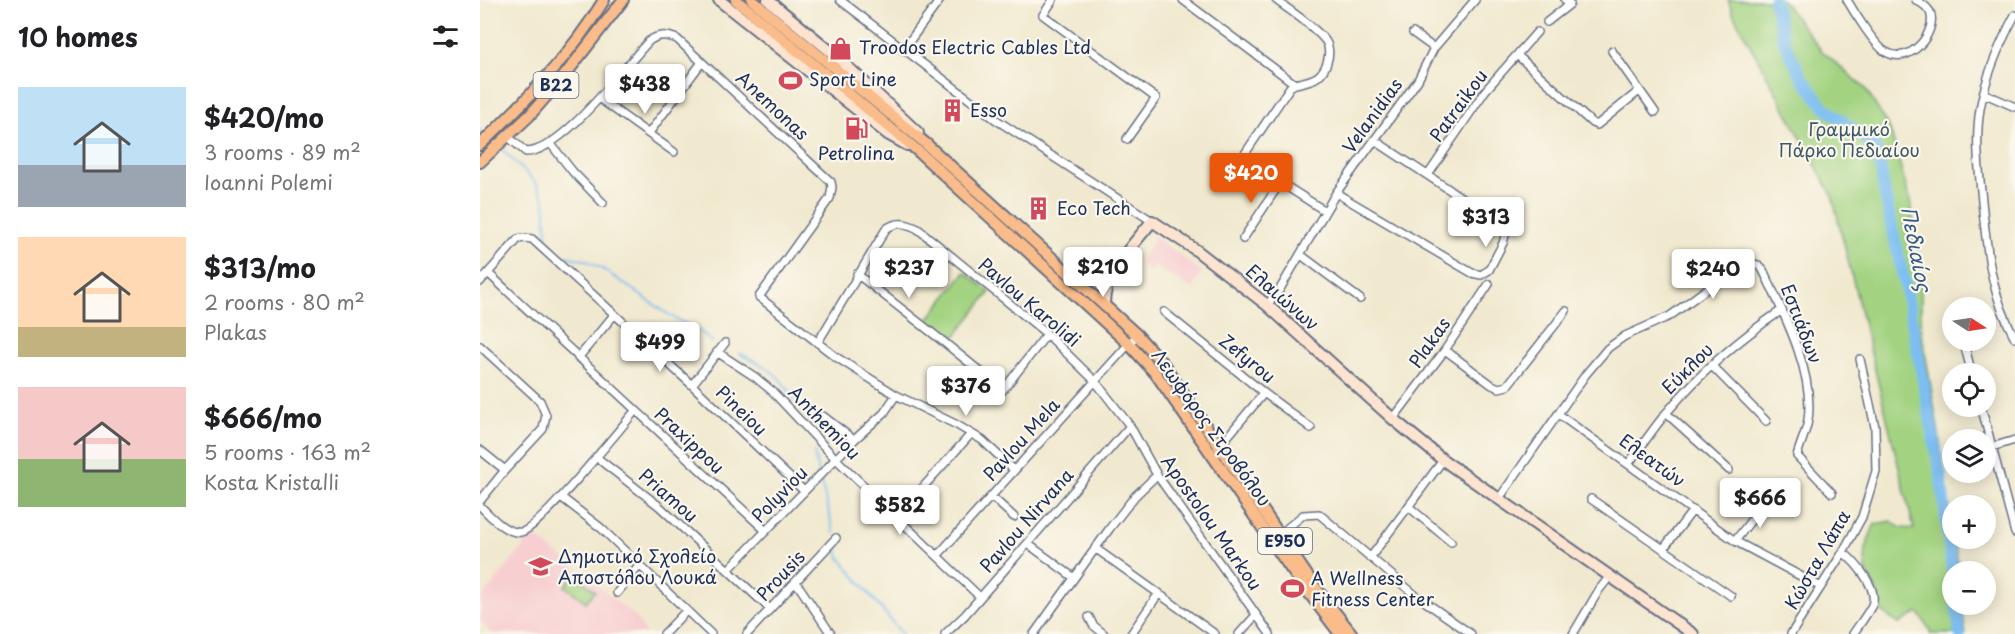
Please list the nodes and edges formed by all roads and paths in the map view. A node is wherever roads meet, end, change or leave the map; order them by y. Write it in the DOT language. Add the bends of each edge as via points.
graph roads {
  1 [pos="604,0"];
  2 [pos="623,0"];
  3 [pos="719,0"];
  4 [pos="736,0"];
  5 [pos="752,0"];
  6 [pos="768,0"];
  7 [pos="840,0"];
  8 [pos="940,0"];
  9 [pos="1053,0"];
  10 [pos="1183,0"];
  11 [pos="1276,0"];
  12 [pos="1475,0"];
  13 [pos="1565,0"];
  14 [pos="1847,0"];
  15 [pos="1916,0"];
  16 [pos="2015,15"];
  17 [pos="1547,22"];
  18 [pos="1537,32"];
  19 [pos="1413,33"];
  20 [pos="1434,48"];
  21 [pos="903,50"];
  22 [pos="1612,51"];
  23 [pos="1516,55"];
  24 [pos="702,62"];
  25 [pos="1295,84"];
  26 [pos="1639,91"];
  27 [pos="1983,93"];
  28 [pos="600,99"];
  29 [pos="2015,107"];
  30 [pos="1655,112"];
  31 [pos="649,133"];
  32 [pos="507,136"];
  33 [pos="1127,139"];
  34 [pos="1374,140"];
  35 [pos="550,143"];
  36 [pos="480,145"];
  37 [pos="921,147"];
  38 [pos="674,152"];
  39 [pos="480,162"];
  40 [pos="1428,175"];
  41 [pos="1280,183"];
  42 [pos="1336,193"];
  43 [pos="603,203"];
  44 [pos="1325,211"];
  45 [pos="1152,221"];
  46 [pos="1243,239"];
  47 [pos="1301,255"];
  48 [pos="488,273"];
  49 [pos="857,274"];
  50 [pos="1111,275"];
  51 [pos="480,282"];
  52 [pos="1489,284"];
  53 [pos="1084,286"];
  54 [pos="1360,299"];
  55 [pos="1104,304"];
  56 [pos="1267,305"];
  57 [pos="1782,310"];
  58 [pos="1566,311"];
  59 [pos="1164,312"];
  60 [pos="614,315"];
  61 [pos="1047,334"];
  62 [pos="2015,338"];
  63 [pos="1133,340"];
  64 [pos="818,342"];
  65 [pos="725,344"];
  66 [pos="480,346"];
  67 [pos="1445,350"];
  68 [pos="717,352"];
  69 [pos="578,358"];
  70 [pos="1860,359"];
  71 [pos="1711,365"];
  72 [pos="1095,381"];
  73 [pos="692,385"];
  74 [pos="1264,393"];
  75 [pos="896,394"];
  76 [pos="635,411"];
  77 [pos="1666,413"];
  78 [pos="1558,414"];
  79 [pos="823,416"];
  80 [pos="1394,419"];
  81 [pos="1766,421"];
  82 [pos="1130,426"];
  83 [pos="1311,428"];
  84 [pos="971,434"];
  85 [pos="854,440"];
  86 [pos="2015,440"];
  87 [pos="1221,446"];
  88 [pos="1996,446"];
  89 [pos="480,450"];
  90 [pos="1212,454"];
  91 [pos="596,457"];
  92 [pos="836,459"];
  93 [pos="1443,460"];
  94 [pos="1996,462"];
  95 [pos="1629,463"];
  96 [pos="505,470"];
  97 [pos="1014,470"];
  98 [pos="1729,470"];
  99 [pos="1157,475"];
  100 [pos="804,491"];
  101 [pos="1832,493"];
  102 [pos="992,496"];
  103 [pos="561,497"];
  104 [pos="1591,499"];
  105 [pos="1498,500"];
  106 [pos="480,501"];
  107 [pos="1766,501"];
  108 [pos="480,506"];
  109 [pos="1409,507"];
  110 [pos="1693,510"];
  111 [pos="897,516"];
  112 [pos="1014,517"];
  113 [pos="766,531"];
  114 [pos="2015,533"];
  115 [pos="1280,534"];
  116 [pos="837,538"];
  117 [pos="1735,541"];
  118 [pos="1451,542"];
  119 [pos="1028,544"];
  120 [pos="1095,548"];
  121 [pos="1664,548"];
  122 [pos="1843,552"];
  123 [pos="938,555"];
  124 [pos="1370,558"];
  125 [pos="639,566"];
  126 [pos="728,570"];
  127 [pos="1610,576"];
  128 [pos="1073,578"];
  129 [pos="796,582"];
  130 [pos="1821,587"];
  131 [pos="616,593"];
  132 [pos="1159,593"];
  133 [pos="1731,596"];
  134 [pos="980,597"];
  135 [pos="770,609"];
  136 [pos="686,611"];
  137 [pos="1256,615"];
  138 [pos="1089,617"];
  139 [pos="664,634"];
  140 [pos="711,634"];
  141 [pos="747,634"];
  142 [pos="831,634"];
  143 [pos="945,634"];
  144 [pos="1034,634"];
  145 [pos="1104,634"];
  146 [pos="1131,634"];
  147 [pos="1215,634"];
  148 [pos="1239,634"];
  149 [pos="1270,634"];
  150 [pos="1340,634"];
  151 [pos="1352,634"];
  152 [pos="1471,634"];
  153 [pos="1574,634"];
  154 [pos="1693,634"];
  155 [pos="1791,634"];
  156 [pos="1853,634"];
  1 -- 36 [label="main road, B22" via="554,69"];
  2 -- 32 [label="main road, B22" via="565,75"];
  3 -- 37 [label="main road, E950" via="889,135"];
  4 -- 37 [label="main road, Λεωφόρος Στροβόλου / E950"];
  5 -- 37 [label="main road, Λεωφόρος Στροβόλου / E950"];
  6 -- 37 [label="main road, E950" via="913,126"];
  7 -- 21 [label="street, Ελαιώνων"];
  8 -- 21 [label="street"];
  9 -- 33 [label="street" via="1043,15 1156,98"];
  10 -- 25 [label="street"];
  11 -- 25 [label="street" via="1324,39 1329,48 1323,71 1311,80"];
  12 -- 20 [label="street, Velanidias"];
  13 -- 17 [label="street" via="1570,4"];
  14 -- 15 [label="street" via="1880,47 1888,54 1901,56 1916,49 1931,22 1929,10"];
  16 -- 27 [label="street" via="1998,48"];
  18 -- 23 [label="street, Patraikou"];
  19 -- 20 [label="street"];
  20 -- 34 [label="street, Velanidias" via="1418,80"];
  21 -- 45 [label="street, Ελαιώνων" via="995,118"];
  22 -- 26 [label="street"];
  23 -- 26 [label="street" via="1597,125"];
  23 -- 40 [label="street, Patraikou" via="1485,91"];
  24 -- 28 [label="street, Anemonas" via="677,39 659,35 640,50"];
  24 -- 31 [label="street"];
  24 -- 64 [label="street, Anemonas" via="831,182 832,193 818,216 759,297"];
  25 -- 41 [label="street" via="1242,158"];
  26 -- 30 [label="street"];
  27 -- 29 [label="street"];
  27 -- 62 [label="street" via="1978,148 1989,265 1998,301"];
  28 -- 31 [label="street"];
  28 -- 35 [label="street"];
  31 -- 38 [label="street"];
  32 -- 35 [label="street" via="526,152"];
  32 -- 39 [label="main road, B22"];
  34 -- 40 [label="street"];
  34 -- 42 [label="street, Velanidias"];
  35 -- 43 [label="street"];
  37 -- 53 [label="main road, Λεωφόρος Στροβόλου / E950"];
  37 -- 63 [label="main road, Λεωφόρος Στροβόλου / E950"];
  40 -- 42 [label="street" via="1505,228 1505,237 1489,270 1481,275"];
  41 -- 44 [label="street"];
  41 -- 46 [label="street"];
  42 -- 44 [label="street, Velanidias"];
  44 -- 47 [label="street, Velanidias"];
  45 -- 50 [label="main road"];
  45 -- 56 [label="main road, Ελαιώνων"];
  47 -- 54 [label="street"];
  47 -- 56 [label="street, Velanidias"];
  48 -- 51 [label="street"];
  48 -- 60 [label="street, Pineiou" via="520,238 528,238"];
  48 -- 69 [label="street, Praxippou"];
  49 -- 61 [label="street, Pavlou Karolidi" via="886,229 893,224 906,224 918,229"];
  49 -- 61 [label="street" via="1003,390"];
  49 -- 64 [label="street"];
  50 -- 53 [label="main road" via="1100,284"];
  50 -- 55 [label="main road"];
  52 -- 67 [label="street, Plakas"];
  53 -- 55 [label="main road, Λεωφόρος Στροβόλου / E950"];
  55 -- 63 [label="main road, Λεωφόρος Στροβόλου / E950"];
  56 -- 80 [label="main road, Ελαιώνων"];
  57 -- 71 [label="street, Εύκλου"];
  57 -- 78 [label="street, Εστιάδων" via="1760,266 1741,264 1670,316 1615,342 1597,359"];
  57 -- 101 [label="street, Εστιάδων" via="1801,357 1809,409 1797,456"];
  58 -- 67 [label="street" via="1507,386 1492,385"];
  59 -- 74 [label="street, Zefyrou"];
  60 -- 69 [label="street"];
  60 -- 73 [label="street, Pineiou"];
  61 -- 72 [label="street, Pavlou Karolidi"];
  63 -- 72 [label="street, Pavlou Mela"];
  63 -- 87 [label="main road, Λεωφόρος Στροβόλου / E950" via="1164,365"];
  63 -- 90 [label="main road, Λεωφόρος Στροβόλου / E950"];
  64 -- 75 [label="street"];
  65 -- 68 [label="street"];
  66 -- 96 [label="street" via="546,410 543,429"];
  67 -- 80 [label="street, Plakas"];
  68 -- 73 [label="street"];
  68 -- 92 [label="street, Anthemiou" via="772,391"];
  69 -- 76 [label="street, Praxippou"];
  70 -- 122 [label="street, Κώστα Λάπα" via="1875,427 1876,471 1862,517"];
  71 -- 77 [label="street, Εύκλου"];
  71 -- 81 [label="street"];
  72 -- 82 [label="street, Pavlou Karolidi"];
  72 -- 97 [label="street, Pavlou Mela"];
  73 -- 100 [label="street, Pineiou"];
  74 -- 83 [label="street, Zefyrou"];
  74 -- 87 [label="street"];
  75 -- 84 [label="street"];
  75 -- 85 [label="street, Polyviou" via="884,413"];
  76 -- 91 [label="street"];
  76 -- 113 [label="street, Praxippou"];
  77 -- 95 [label="street, Εύκλου"];
  77 -- 98 [label="street"];
  78 -- 95 [label="street, Ελεατών"];
  78 -- 105 [label="street, Εστιάδων"];
  79 -- 85 [label="street"];
  80 -- 93 [label="main road, Ελαιώνων"];
  82 -- 99 [label="street, Apostolou Markou"];
  82 -- 119 [label="street, Pavlou Nirvana"];
  84 -- 97 [label="street"];
  84 -- 111 [label="street"];
  85 -- 92 [label="street, Polyviou"];
  86 -- 88 [label="street"];
  87 -- 90 [label="street"];
  87 -- 115 [label="main road, Λεωφόρος Στροβόλου / E950"];
  89 -- 96 [label="street"];
  90 -- 150 [label="main road, Λεωφόρος Στροβόλου / E950"];
  91 -- 103 [label="street"];
  91 -- 126 [label="street, Priamou" via="659,506"];
  92 -- 100 [label="street, Polyviou"];
  92 -- 111 [label="street, Anthemiou"];
  93 -- 105 [label="main road, Ελαιώνων"];
  93 -- 109 [label="street"];
  94 -- 114 [label="street"];
  95 -- 110 [label="street, Ελεατών"];
  96 -- 106 [label="street"];
  97 -- 102 [label="street, Pavlou Mela"];
  99 -- 120 [label="street" via="1135,496"];
  99 -- 137 [label="street, Apostolou Markou"];
  100 -- 113 [label="street, Polyviou"];
  102 -- 112 [label="street"];
  102 -- 123 [label="street, Pavlou Mela"];
  103 -- 108 [label="street" via="525,532 506,529"];
  103 -- 125 [label="street" via="601,528"];
  104 -- 121 [label="street"];
  105 -- 127 [label="main road, Ελαιώνων"];
  107 -- 117 [label="street"];
  109 -- 118 [label="street"];
  109 -- 124 [label="street"];
  110 -- 117 [label="street, Ελεατών"];
  110 -- 121 [label="street"];
  111 -- 123 [label="street, Anthemiou"];
  113 -- 126 [label="street, Polyviou"];
  115 -- 124 [label="street" via="1303,515 1319,514"];
  115 -- 151 [label="main road, Λεωφόρος Στροβόλου / E950"];
  116 -- 129 [label="street, Prousis"];
  117 -- 130 [label="street, Ελεατών"];
  119 -- 128 [label="street"];
  119 -- 134 [label="street, Pavlou Nirvana"];
  120 -- 128 [label="street"];
  120 -- 132 [label="street"];
  121 -- 133 [label="street"];
  122 -- 130 [label="street, Κώστα Λάπα"];
  122 -- 156 [label="street" via="1859,567 1873,599"];
  123 -- 134 [label="street, Anthemiou"];
  124 -- 152 [label="street"];
  125 -- 131 [label="street"];
  125 -- 136 [label="street"];
  126 -- 135 [label="street, Priamou"];
  127 -- 153 [label="street"];
  127 -- 154 [label="main road, Ελαιώνων"];
  128 -- 144 [label="street"];
  129 -- 135 [label="street, Prousis"];
  129 -- 142 [label="street"];
  130 -- 155 [label="street, Κώστα Λάπα"];
  132 -- 146 [label="street"];
  132 -- 147 [label="street"];
  134 -- 143 [label="street, Pavlou Nirvana"];
  135 -- 141 [label="street, Prousis"];
  136 -- 139 [label="street"];
  136 -- 140 [label="street"];
  137 -- 148 [label="street"];
  137 -- 149 [label="street, Apostolou Markou"];
  138 -- 145 [label="street"];
}
